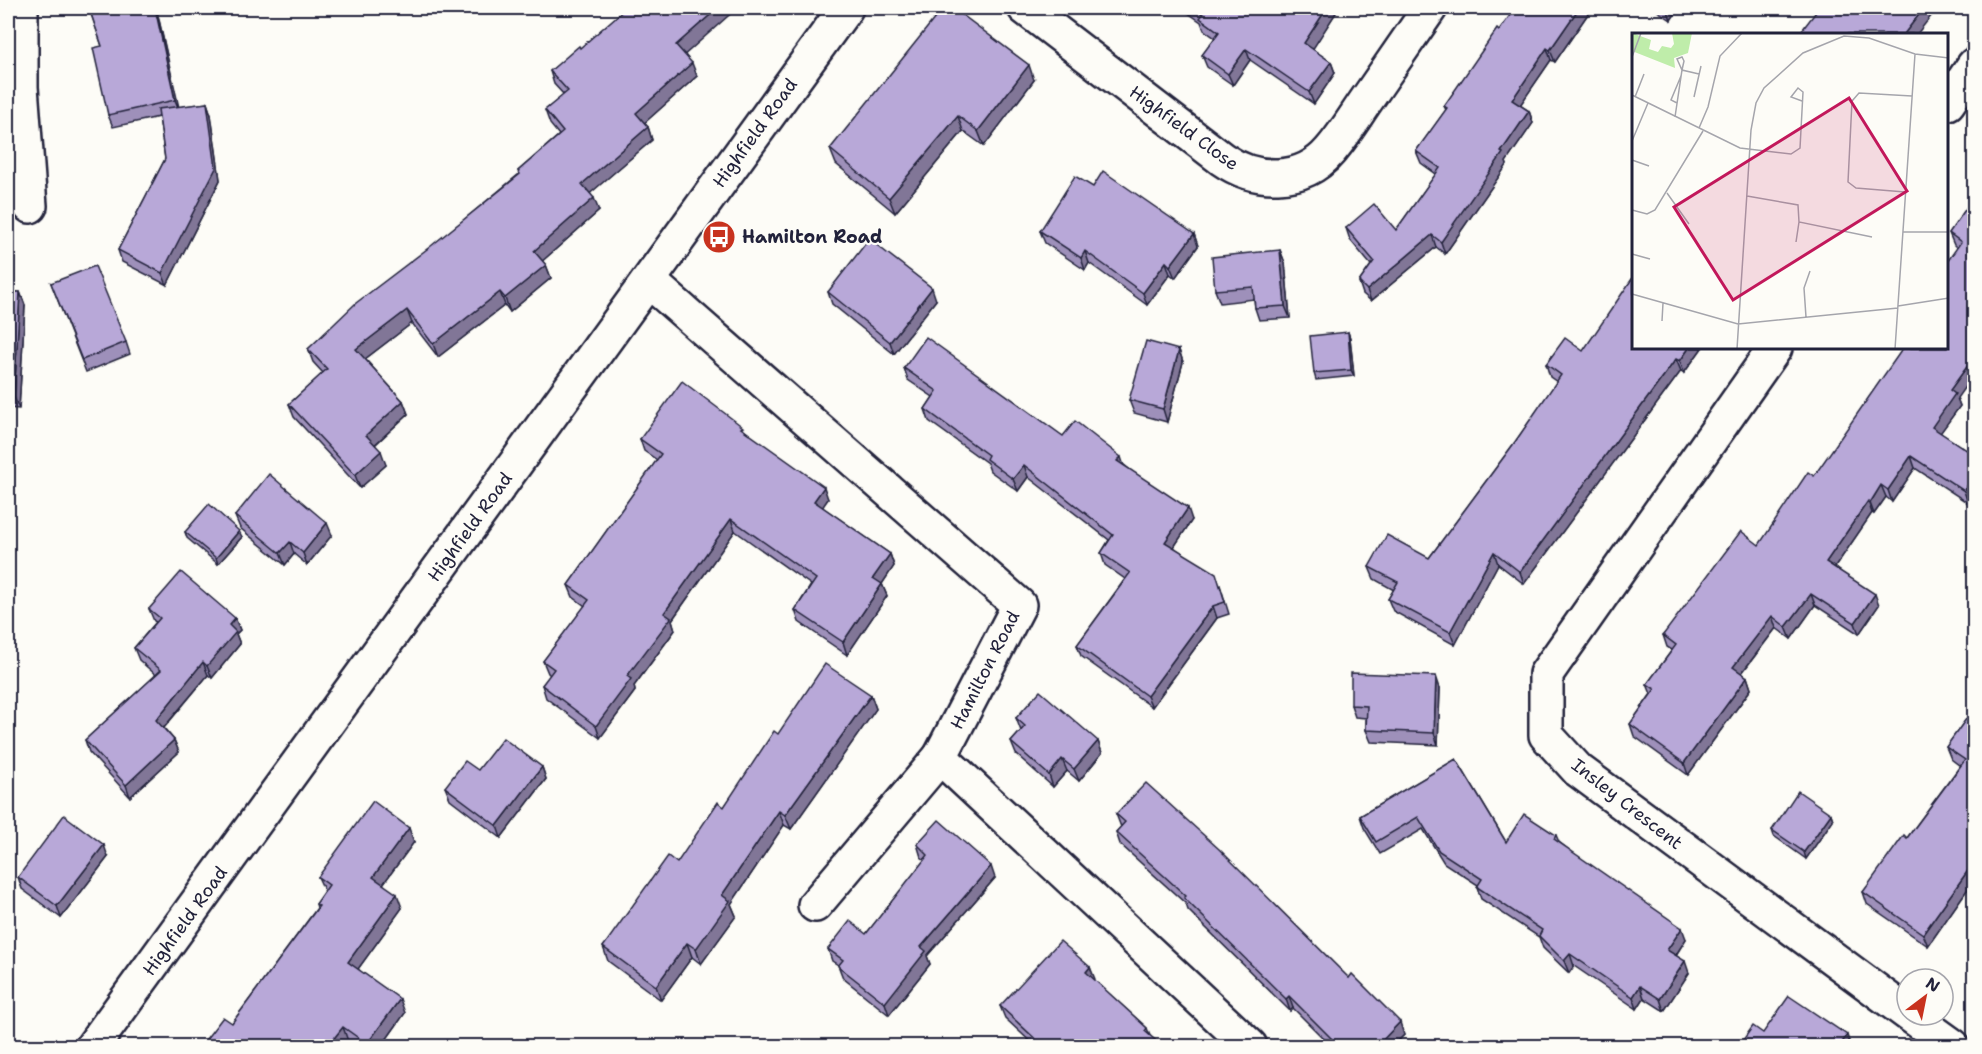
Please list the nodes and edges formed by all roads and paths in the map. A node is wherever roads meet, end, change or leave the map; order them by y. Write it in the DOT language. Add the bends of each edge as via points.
graph roads {
  1 [pos="21,8"];
  2 [pos="846,8"];
  3 [pos="1026,8"];
  4 [pos="1430,8"];
  5 [pos="1974,65"];
  6 [pos="1949,100"];
  7 [pos="30,207"];
  8 [pos="649,280"];
  9 [pos="1774,350"];
  10 [pos="940,757"];
  11 [pos="815,905"];
  12 [pos="1895,1004"];
  13 [pos="1926,1027"];
  14 [pos="1974,1035"];
  15 [pos="93,1047"];
  16 [pos="1251,1047"];
  17 [pos="1953,1047"];
  18 [pos="1966,1047"];
  1 -- 7 [label="street" via="21,87"];
  2 -- 8 [label="street, Highfield Road"];
  3 -- 4 [label="street, Highfield Close" via="1238,171 1262,177 1303,171 1329,153"];
  5 -- 6 [label="street"];
  8 -- 10 [label="street, Hamilton Road" via="1019,604"];
  8 -- 15 [label="street, Highfield Road"];
  9 -- 12 [label="street, Insley Crescent" via="1546,674 1546,735 1578,770"];
  10 -- 11 [label="street, Hamilton Road"];
  10 -- 16 [label="street"];
  13 -- 17 [label="street, Insley Crescent"];
  14 -- 18 [label="street"];
}
